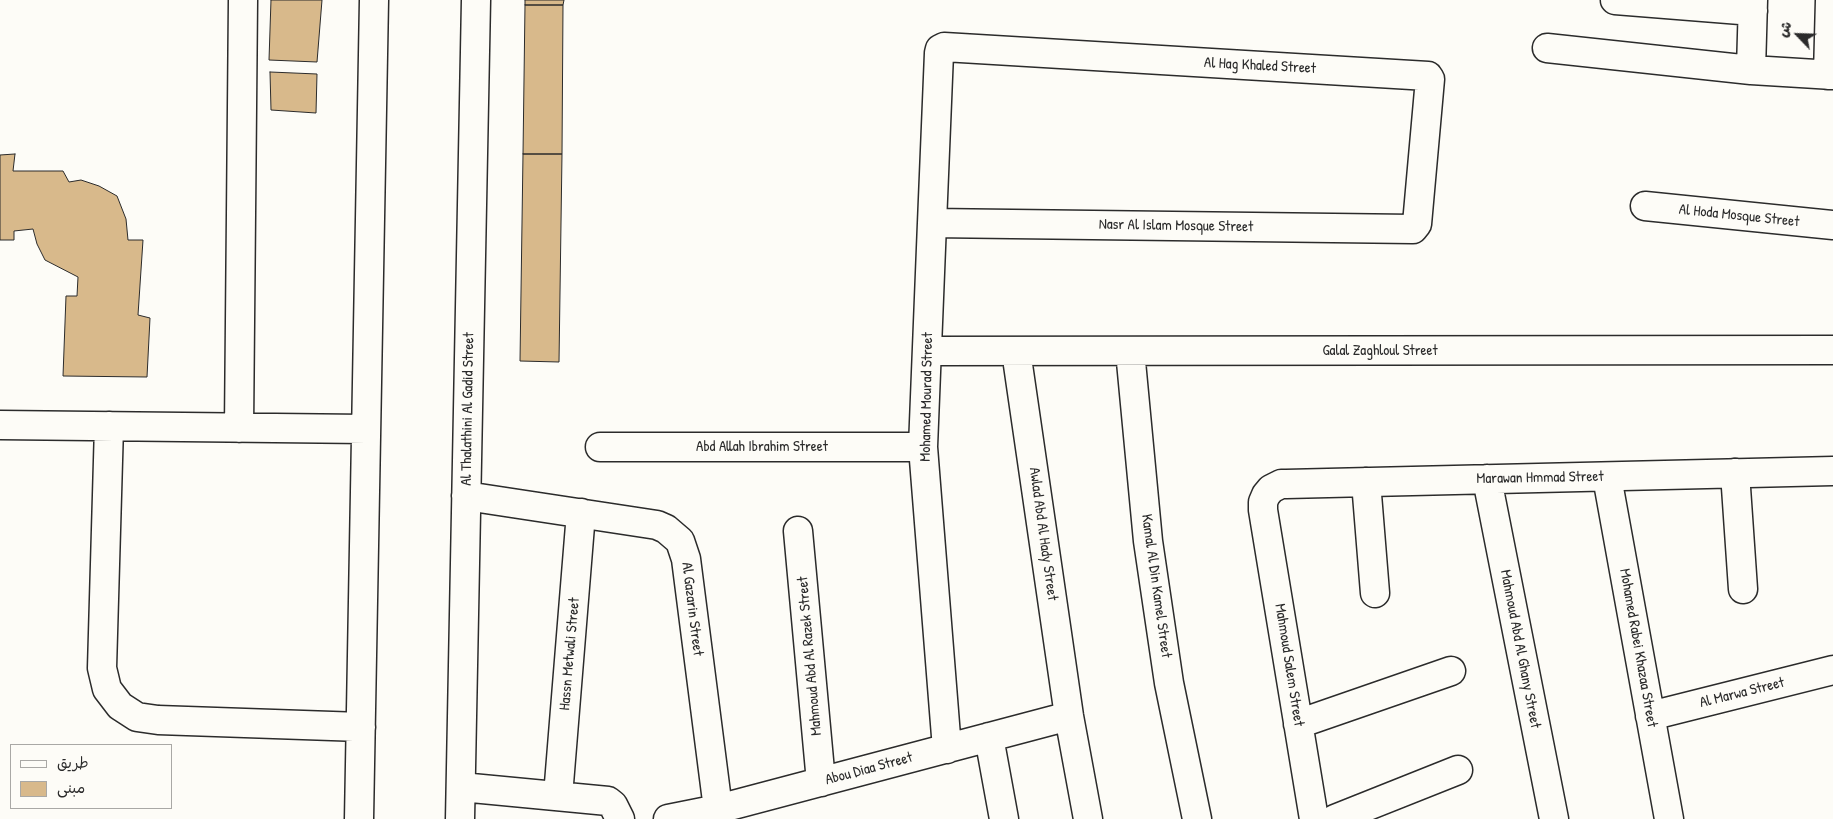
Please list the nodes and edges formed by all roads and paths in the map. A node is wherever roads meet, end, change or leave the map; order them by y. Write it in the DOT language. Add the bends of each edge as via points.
graph roads {
  1 [pos="243,0"];
  2 [pos="374,0"];
  3 [pos="476,0"];
  4 [pos="1615,0"];
  5 [pos="1830,0"];
  6 [pos="1753,6"];
  7 [pos="944,48"];
  8 [pos="1547,48"];
  9 [pos="1751,70"];
  10 [pos="1830,75"];
  11 [pos="1644,206"];
  12 [pos="932,223"];
  13 [pos="1417,223"];
  14 [pos="1833,225"];
  15 [pos="1833,350"];
  16 [pos="927,351"];
  17 [pos="1016,351"];
  18 [pos="1130,351"];
  19 [pos="0,425"];
  20 [pos="110,426"];
  21 [pos="239,428"];
  22 [pos="366,429"];
  23 [pos="600,447"];
  24 [pos="923,447"];
  25 [pos="1833,471"];
  26 [pos="1735,473"];
  27 [pos="1606,477"];
  28 [pos="1487,480"];
  29 [pos="1366,482"];
  30 [pos="466,496"];
  31 [pos="1263,510"];
  32 [pos="581,513"];
  33 [pos="798,531"];
  34 [pos="1743,589"];
  35 [pos="1375,593"];
  36 [pos="1833,670"];
  37 [pos="1451,671"];
  38 [pos="1069,716"];
  39 [pos="1650,716"];
  40 [pos="1298,724"];
  41 [pos="361,727"];
  42 [pos="989,737"];
  43 [pos="947,749"];
  44 [pos="1458,770"];
  45 [pos="821,782"];
  46 [pos="462,786"];
  47 [pos="558,796"];
  48 [pos="764,808"];
  49 [pos="718,809"];
  50 [pos="360,819"];
  51 [pos="460,819"];
  52 [pos="620,819"];
  53 [pos="668,819"];
  54 [pos="1004,819"];
  55 [pos="1088,819"];
  56 [pos="1198,819"];
  57 [pos="1314,819"];
  58 [pos="1335,819"];
  59 [pos="1554,819"];
  60 [pos="1669,819"];
  1 -- 21 [label="street"];
  2 -- 22 [label="street"];
  3 -- 30 [label="street, Al Thalathini Al Gadid Street"];
  4 -- 6 [label="street"];
  5 -- 10 [label="street"];
  6 -- 9 [label="street"];
  7 -- 12 [label="street, Mohamed Mourad Street" via="939,53"];
  7 -- 13 [label="street, Al Hag Khaled Street" via="1428,76"];
  8 -- 9 [label="street"];
  9 -- 10 [label="street"];
  11 -- 14 [label="street, Al Hoda Mosque Street"];
  12 -- 13 [label="street, Nasr Al Islam Mosque Street" via="1413,229"];
  12 -- 16 [label="street, Mohamed Mourad Street"];
  15 -- 18 [label="street, Galal Zaghloul Street"];
  16 -- 17 [label="street, Galal Zaghloul Street"];
  16 -- 24 [label="street, Mohamed Mourad Street"];
  17 -- 18 [label="street, Galal Zaghloul Street"];
  17 -- 38 [label="street, Awlad Abd Al Hady Street"];
  18 -- 56 [label="street, Kamal Al Din Kamel Street" via="1148,541 1169,683"];
  19 -- 20 [label="street"];
  20 -- 21 [label="street"];
  20 -- 41 [label="street" via="102,668 107,689 120,706 137,717 158,720"];
  21 -- 22 [label="street"];
  22 -- 41 [label="street"];
  23 -- 24 [label="street, Abd Allah Ibrahim Street"];
  24 -- 43 [label="street, Mohamed Mourad Street"];
  25 -- 26 [label="street, Marawan Hmmad Street"];
  26 -- 27 [label="street, Marawan Hmmad Street"];
  26 -- 34 [label="street"];
  27 -- 28 [label="street, Marawan Hmmad Street"];
  27 -- 39 [label="street, Mohamed Rabei Khazaa Street"];
  28 -- 29 [label="street, Marawan Hmmad Street"];
  28 -- 59 [label="street, Mahmoud Abd Al Ghany Street"];
  29 -- 31 [label="street, Marawan Hmmad Street" via="1281,484 1266,495"];
  29 -- 35 [label="street"];
  30 -- 32 [label="street, Al Gazarin Street"];
  30 -- 46 [label="street, Al Thalathini Al Gadid Street"];
  31 -- 40 [label="street, Mahmoud Salem Street"];
  32 -- 47 [label="street, Hassn Metwali Street"];
  32 -- 49 [label="street, Al Gazarin Street" via="657,525 673,534 684,550"];
  33 -- 45 [label="street, Mahmoud Abd Al Razek Street"];
  36 -- 39 [label="street, Al Marwa Street"];
  37 -- 40 [label="street"];
  38 -- 42 [label="street, Abou Diaa Street"];
  38 -- 55 [label="street, Awlad Abd Al Hady Street"];
  39 -- 60 [label="street, Mohamed Rabei Khazaa Street"];
  40 -- 57 [label="street, Mahmoud Salem Street"];
  41 -- 50 [label="street"];
  42 -- 43 [label="street, Abou Diaa Street"];
  42 -- 54 [label="street"];
  43 -- 45 [label="street, Abou Diaa Street"];
  44 -- 58 [label="street"];
  45 -- 48 [label="street, Abou Diaa Street"];
  46 -- 47 [label="street"];
  46 -- 51 [label="street, Al Thalathini Al Gadid Street"];
  47 -- 52 [label="street" via="608,801"];
  48 -- 49 [label="street, Abou Diaa Street"];
  49 -- 53 [label="street, Abou Diaa Street"];
}
